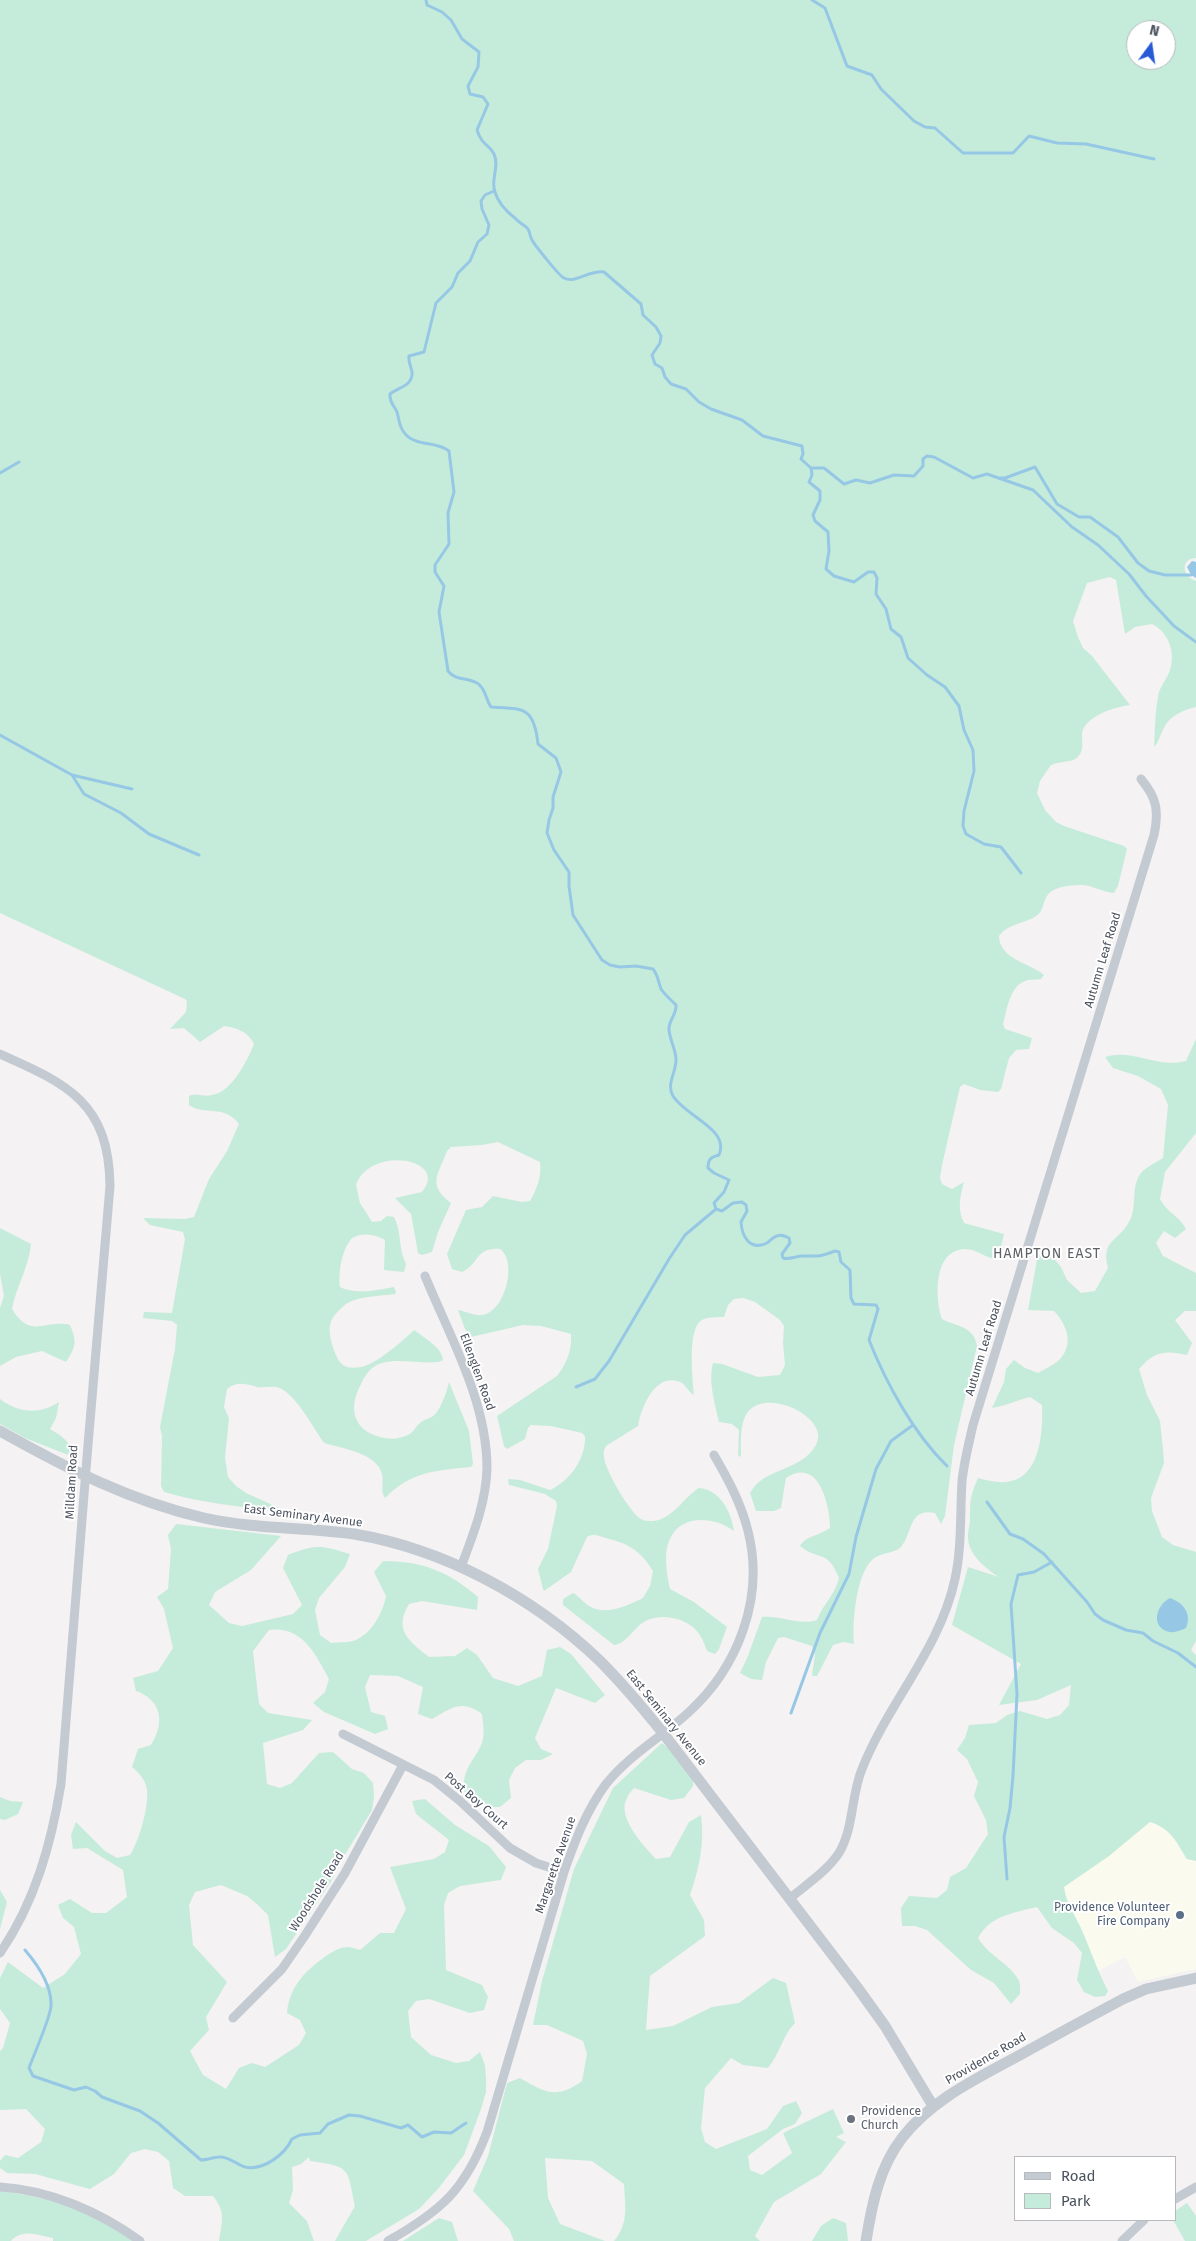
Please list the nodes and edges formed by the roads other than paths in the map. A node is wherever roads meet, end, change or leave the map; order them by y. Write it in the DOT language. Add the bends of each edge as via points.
graph roads {
  1 [pos="1141,779"];
  2 [pos="0,1054"];
  3 [pos="425,1276"];
  4 [pos="0,1431"];
  5 [pos="714,1455"];
  6 [pos="84,1477"];
  7 [pos="461,1567"];
  8 [pos="663,1733"];
  9 [pos="343,1734"];
  10 [pos="403,1765"];
  11 [pos="564,1872"];
  12 [pos="789,1899"];
  13 [pos="0,1953"];
  14 [pos="1196,1978"];
  15 [pos="233,2018"];
  16 [pos="933,2106"];
  17 [pos="0,2187"];
  18 [pos="1196,2187"];
  19 [pos="1176,2197"];
  20 [pos="1143,2221"];
  21 [pos="140,2241"];
  22 [pos="388,2241"];
  23 [pos="866,2241"];
  24 [pos="1122,2241"];
  1 -- 12 [label="street, Autumn Leaf Road" via="1153,793 1155,828 973,1425 962,1478 956,1577 950,1600 927,1650 869,1752 855,1789 846,1838 840,1852 829,1866"];
  2 -- 6 [label="street, Milldam Road" via="45,1074 76,1095 99,1125 110,1165"];
  3 -- 7 [label="street, Ellenglen Road" via="470,1385 486,1444 487,1470 482,1503"];
  4 -- 6 [label="street, East Seminary Avenue"];
  5 -- 8 [label="street, Margarette Avenue" via="738,1501 748,1532 753,1566 751,1602 742,1635 716,1684"];
  6 -- 7 [label="street, East Seminary Avenue" via="124,1494 205,1518 355,1535 391,1543"];
  6 -- 13 [label="street, Milldam Road" via="56,1814 29,1903"];
  7 -- 8 [label="street, East Seminary Avenue" via="532,1607 567,1632 630,1692"];
  8 -- 11 [label="street, Margarette Avenue" via="624,1764 606,1784 590,1807"];
  8 -- 12 [label="street, East Seminary Avenue"];
  9 -- 10 [label="street, Post Boy Court"];
  10 -- 11 [label="street, Post Boy Court" via="445,1788 510,1848 536,1863"];
  10 -- 15 [label="street, Woodshole Road" via="345,1873 304,1937 282,1969"];
  11 -- 22 [label="street, Margarette Avenue" via="477,2157 465,2179 437,2210"];
  12 -- 16 [label="street, East Seminary Avenue" via="885,2026"];
  14 -- 16 [label="street, Providence Road" via="1146,1989 1124,1999"];
  16 -- 23 [label="street, Providence Road" via="902,2138 887,2164 874,2200"];
  17 -- 21 [label="street" via="39,2193 71,2203 107,2219"];
  18 -- 19 [label="street"];
  20 -- 24 [label="street"];
}
